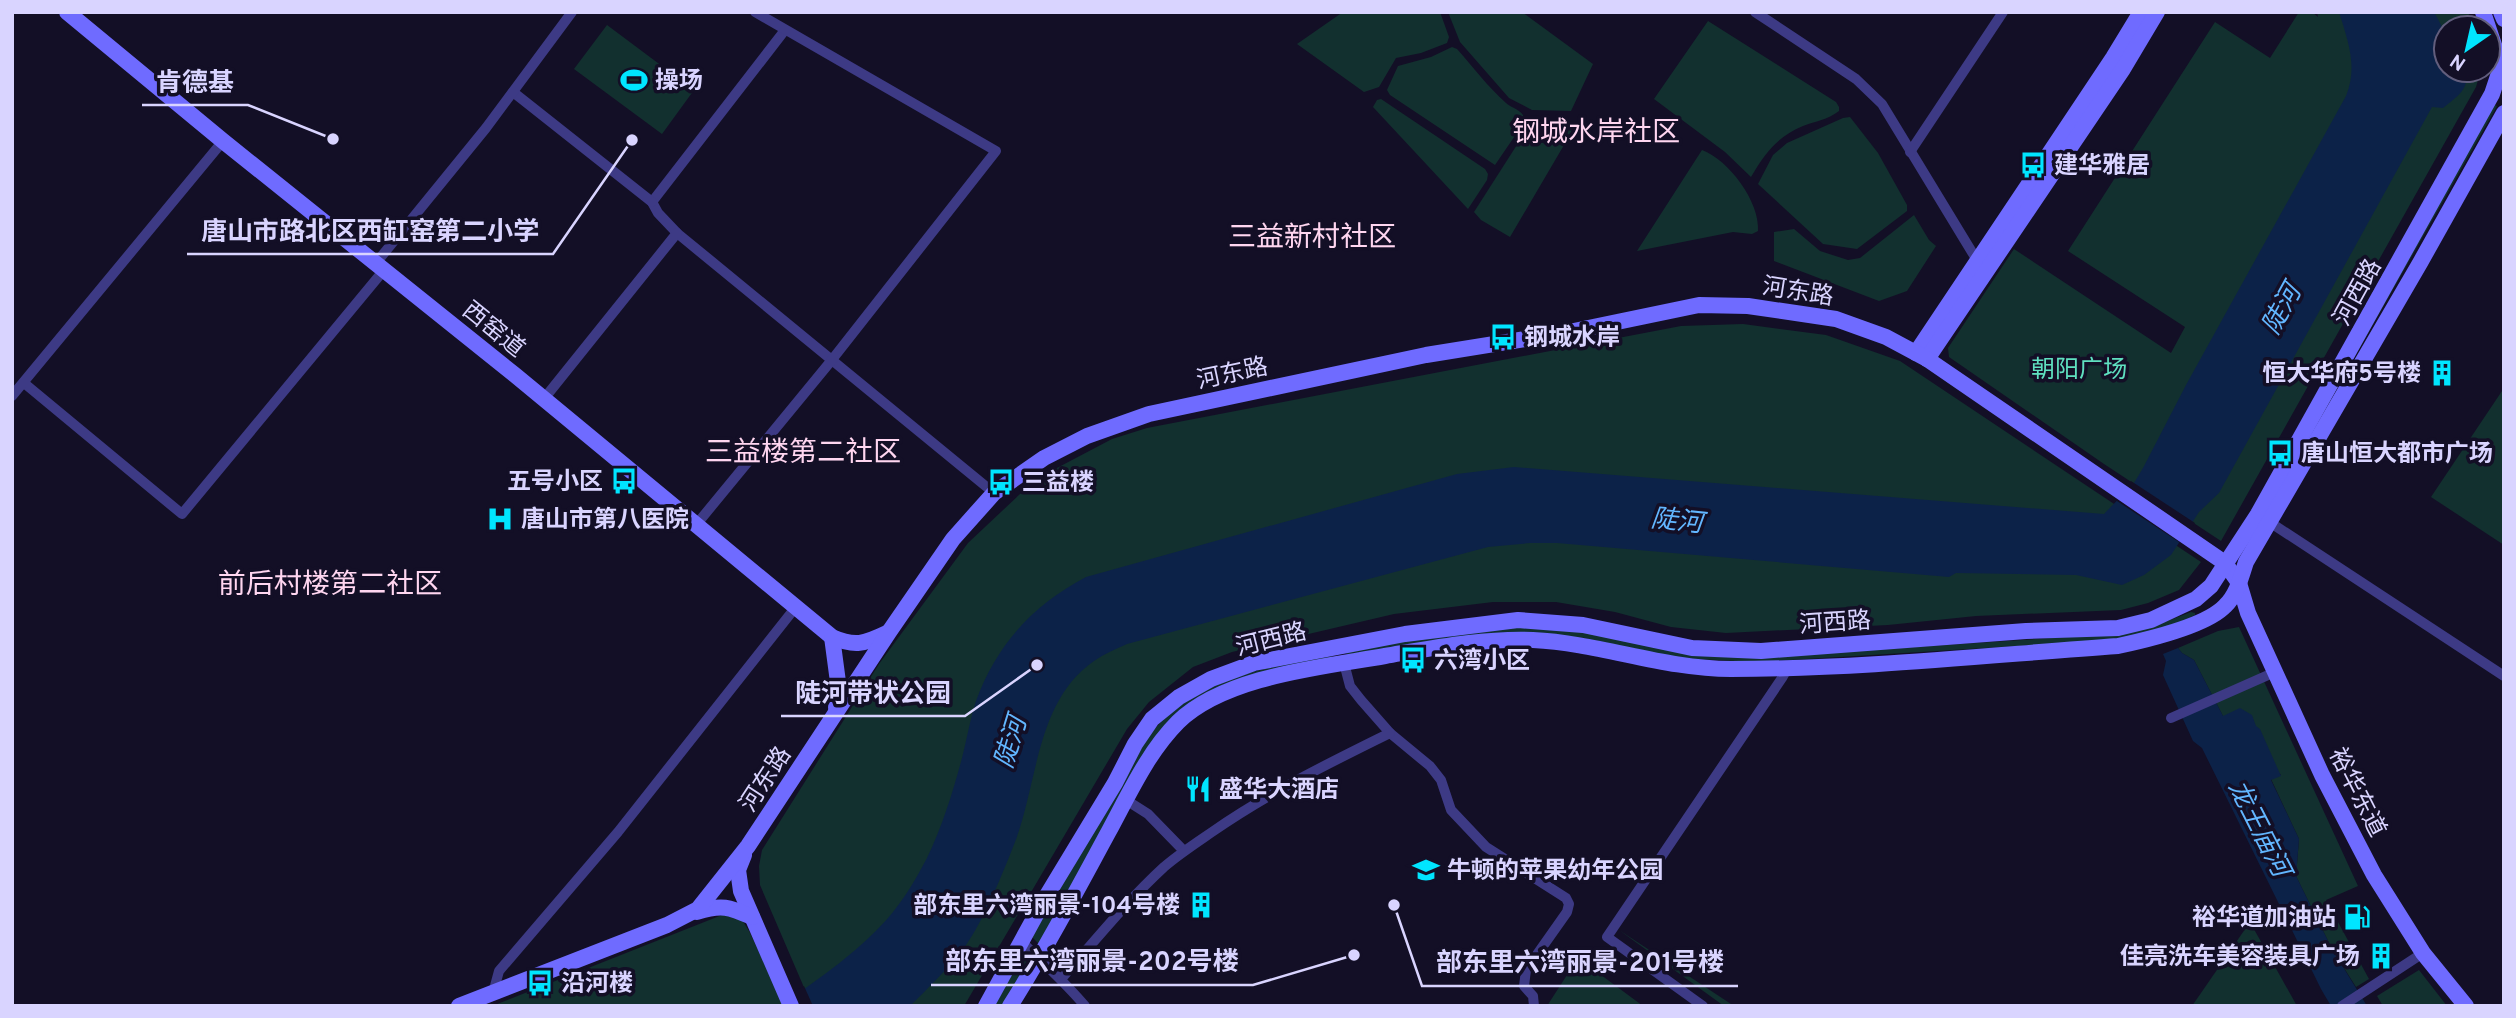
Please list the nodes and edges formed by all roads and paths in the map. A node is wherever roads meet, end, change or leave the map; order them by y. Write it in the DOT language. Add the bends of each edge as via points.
graph roads {
  1 [pos="66,12"];
  2 [pos="572,12"];
  3 [pos="755,12"];
  4 [pos="1755,12"];
  5 [pos="2003,12"];
  6 [pos="2157,12"];
  7 [pos="2501,12"];
  8 [pos="2141,13"];
  9 [pos="2504,19"];
  10 [pos="785,30"];
  11 [pos="2497,84"];
  12 [pos="513,92"];
  13 [pos="2504,113"];
  14 [pos="223,141"];
  15 [pos="1910,152"];
  16 [pos="652,202"];
  17 [pos="677,233"];
  18 [pos="1978,262"];
  19 [pos="380,267"];
  20 [pos="1922,356"];
  21 [pos="831,361"];
  22 [pos="24,383"];
  23 [pos="12,397"];
  24 [pos="543,400"];
  25 [pos="994,494"];
  26 [pos="2271,523"];
  27 [pos="696,525"];
  28 [pos="2206,548"];
  29 [pos="2225,563"];
  30 [pos="2239,583"];
  31 [pos="795,608"];
  32 [pos="889,632"];
  33 [pos="832,637"];
  34 [pos="1337,647"];
  35 [pos="1344,663"];
  36 [pos="1787,669"];
  37 [pos="2274,672"];
  38 [pos="2504,676"];
  39 [pos="835,712"];
  40 [pos="2171,718"];
  41 [pos="1390,733"];
  42 [pos="1126,800"];
  43 [pos="748,846"];
  44 [pos="1184,851"];
  45 [pos="691,914"];
  46 [pos="752,917"];
  47 [pos="1021,942"];
  48 [pos="2423,953"];
  49 [pos="1040,960"];
  50 [pos="1062,978"];
  51 [pos="493,993"];
  52 [pos="459,1006"];
  53 [pos="791,1006"];
  54 [pos="986,1006"];
  55 [pos="1010,1006"];
  56 [pos="1085,1006"];
  57 [pos="1534,1006"];
  58 [pos="1703,1006"];
  59 [pos="2342,1006"];
  60 [pos="2466,1006"];
  1 -- 14 [label="street, 西窑道"];
  2 -- 12 [label="street"];
  3 -- 10 [label="street"];
  4 -- 15 [label="street" via="1856,79 1882,104"];
  5 -- 15 [label="street"];
  6 -- 20 [label="street" via="2123,69"];
  7 -- 9 [label="street"];
  8 -- 18 [label="street"];
  10 -- 16 [label="street"];
  10 -- 21 [label="street" via="996,151"];
  11 -- 29 [label="street, 河西路" via="2258,514"];
  12 -- 16 [label="street"];
  12 -- 19 [label="street"];
  13 -- 26 [label="street, 河西路"];
  14 -- 19 [label="street, 西窑道"];
  14 -- 22 [label="street"];
  15 -- 18 [label="street"];
  16 -- 17 [label="street"];
  17 -- 21 [label="street"];
  17 -- 24 [label="street"];
  18 -- 20 [label="street"];
  19 -- 22 [label="street" via="182,514"];
  19 -- 24 [label="street, 西窑道"];
  20 -- 25 [label="street, 河东路" via="1836,319 1748,306 1699,305 1426,355 1149,414 1076,441"];
  20 -- 28 [label="street, 河东路"];
  21 -- 25 [label="street"];
  21 -- 27 [label="street"];
  22 -- 23 [label="street"];
  24 -- 27 [label="street, 西窑道"];
  25 -- 32 [label="street, 河东路" via="953,539"];
  26 -- 30 [label="street, 河西路" via="2246,562"];
  26 -- 38 [label="street"];
  27 -- 31 [label="street, 西窑道"];
  28 -- 29 [label="street, 裕华东道"];
  29 -- 30 [label="street, 裕华东道"];
  29 -- 34 [label="street, 河西路" via="2211,586 2196,599 2151,620 2118,628 1761,651 1692,648 1583,625 1518,620"];
  30 -- 36 [label="street, 河西路" via="2224,608 2196,623 2118,646"];
  30 -- 37 [label="street, 裕华东道"];
  31 -- 33 [label="street, 西窑道"];
  31 -- 51 [label="street" via="618,832 499,971"];
  32 -- 33 [label="street" via="863,643 849,644"];
  32 -- 39 [label="street, 河东路"];
  33 -- 39 [label="street" via="838,682"];
  34 -- 35 [label="street"];
  34 -- 47 [label="street, 河西路" via="1254,663 1211,679 1152,719"];
  35 -- 36 [label="street, 河西路" via="1452,645 1530,640 1720,669"];
  35 -- 41 [label="street" via="1350,686"];
  35 -- 42 [label="street, 河西路" via="1246,684 1205,702 1178,722 1149,759"];
  36 -- 58 [label="street" via="1607,937"];
  37 -- 40 [label="street"];
  37 -- 48 [label="street, 裕华东道" via="2374,875"];
  39 -- 43 [label="street, 河东路"];
  41 -- 44 [label="street" via="1279,789"];
  41 -- 57 [label="street" via="1430,766 1441,780 1451,810 1486,847 1566,898 1567,912 1526,970 1524,986 1533,996"];
  42 -- 44 [label="street" via="1148,814"];
  42 -- 49 [label="street, 河西路"];
  43 -- 45 [label="street, 河东路"];
  43 -- 46 [label="street, 河东路" via="738,870"];
  44 -- 50 [label="street" via="1132,900"];
  45 -- 46 [label="street" via="727,907"];
  45 -- 51 [label="street, 河东路"];
  46 -- 53 [label="street, 河东路"];
  47 -- 49 [label="street"];
  47 -- 54 [label="street, 河西路"];
  48 -- 59 [label="street"];
  48 -- 60 [label="street, 裕华东道"];
  49 -- 50 [label="street"];
  49 -- 55 [label="street, 河西路"];
  50 -- 56 [label="street"];
  51 -- 52 [label="street, 河东路"];
}
